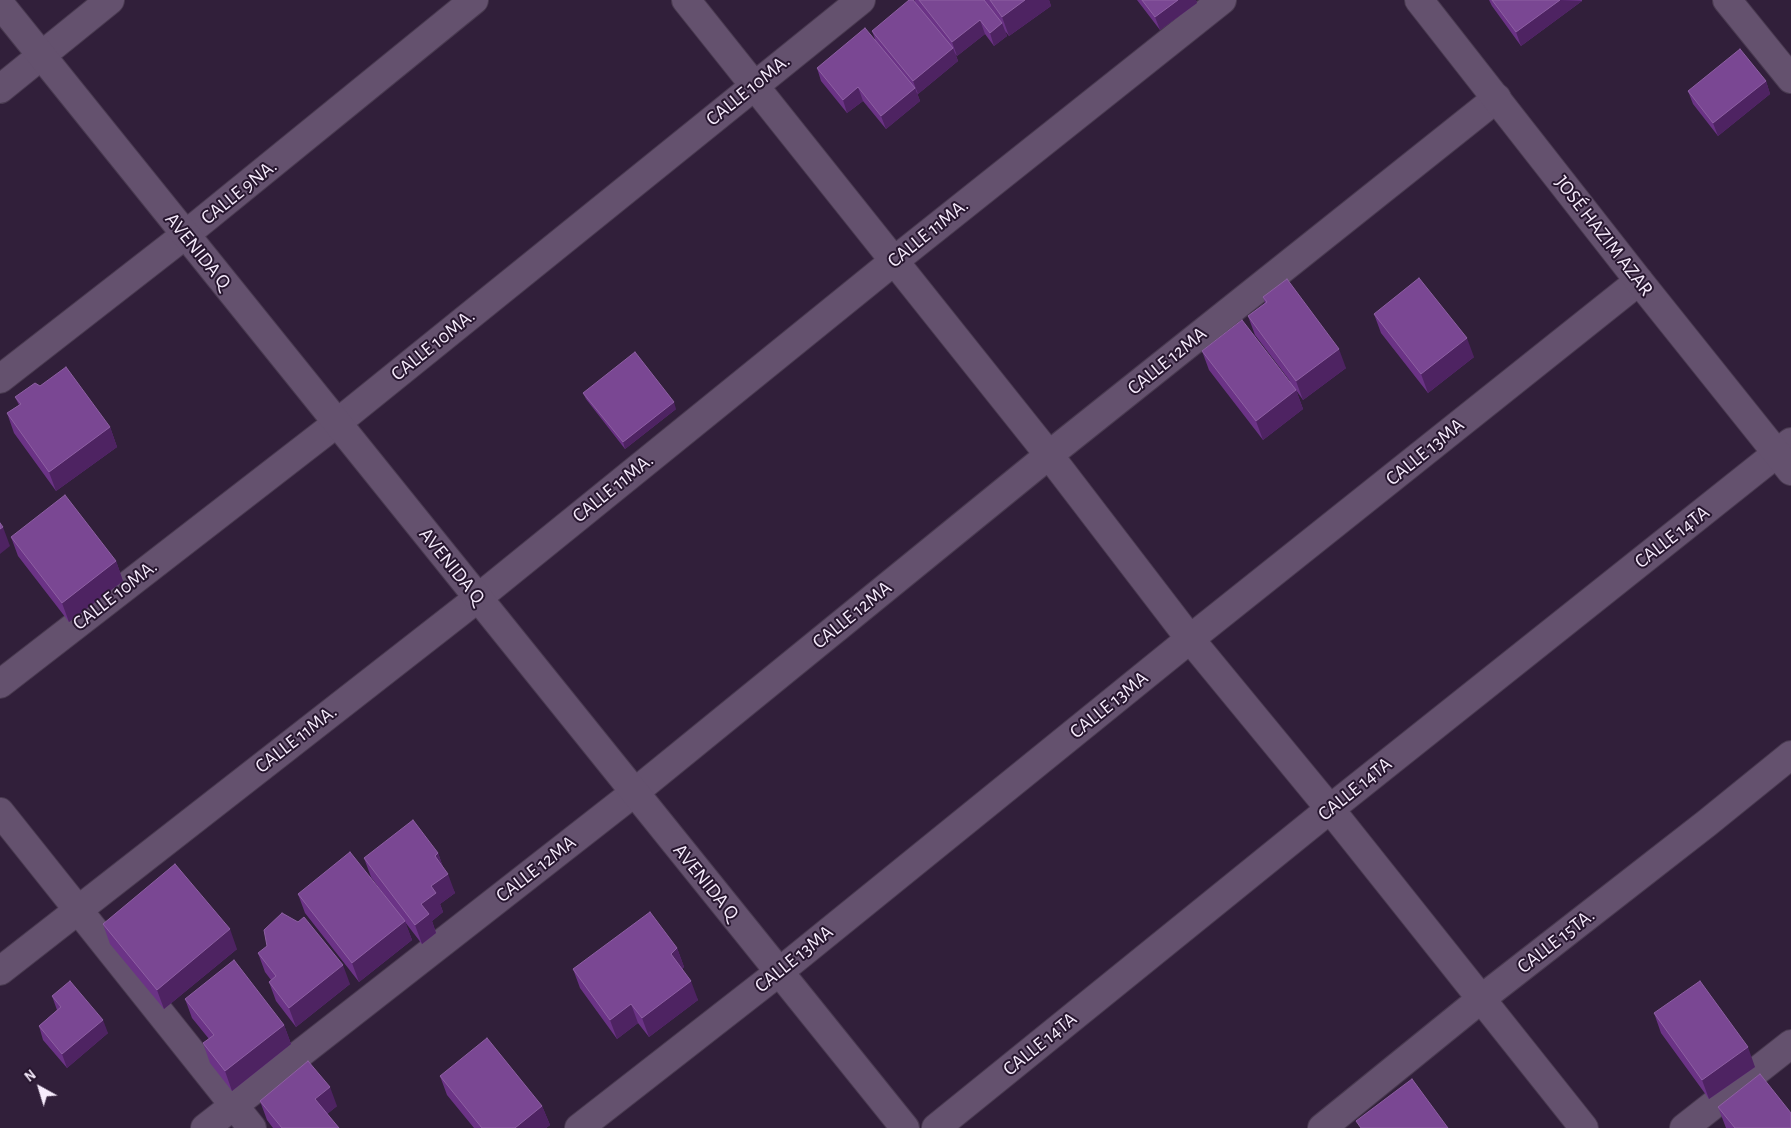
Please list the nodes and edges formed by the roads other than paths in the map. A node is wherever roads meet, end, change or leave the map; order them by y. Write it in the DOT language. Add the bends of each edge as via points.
graph roads {
  1 [pos="110,0"];
  2 [pos="474,0"];
  3 [pos="686,0"];
  4 [pos="861,0"];
  5 [pos="1222,0"];
  6 [pos="1419,0"];
  7 [pos="1727,0"];
  8 [pos="0,4"];
  9 [pos="42,56"];
  10 [pos="1791,79"];
  11 [pos="754,85"];
  12 [pos="0,89"];
  13 [pos="1497,98"];
  14 [pos="185,235"];
  15 [pos="894,261"];
  16 [pos="1639,281"];
  17 [pos="0,379"];
  18 [pos="337,423"];
  19 [pos="1049,456"];
  20 [pos="1786,456"];
  21 [pos="478,598"];
  22 [pos="1190,639"];
  23 [pos="0,684"];
  24 [pos="1791,756"];
  25 [pos="635,792"];
  26 [pos="1330,809"];
  27 [pos="0,812"];
  28 [pos="78,909"];
  29 [pos="0,971"];
  30 [pos="779,972"];
  31 [pos="1481,999"];
  32 [pos="1791,1044"];
  33 [pos="234,1104"];
  34 [pos="204,1128"];
  35 [pos="252,1128"];
  36 [pos="579,1128"];
  37 [pos="905,1128"];
  38 [pos="936,1128"];
  39 [pos="1322,1128"];
  40 [pos="1584,1128"];
  41 [pos="1684,1128"];
  1 -- 9 [label="street"];
  2 -- 14 [label="street, CALLE 9NA."];
  3 -- 11 [label="street"];
  4 -- 11 [label="street, CALLE 10MA."];
  5 -- 15 [label="street, CALLE 11MA."];
  6 -- 13 [label="street, JOSÉ HAZIM AZAR"];
  7 -- 10 [label="street"];
  8 -- 9 [label="street, AVENIDA Q"];
  9 -- 12 [label="street"];
  9 -- 14 [label="street, AVENIDA Q"];
  11 -- 15 [label="street"];
  11 -- 18 [label="street, CALLE 10MA."];
  13 -- 16 [label="street, JOSÉ HAZIM AZAR"];
  13 -- 19 [label="street, CALLE 12MA"];
  14 -- 17 [label="street, CALLE 9NA."];
  14 -- 18 [label="street, AVENIDA Q"];
  15 -- 19 [label="street"];
  15 -- 21 [label="street, CALLE 11MA."];
  16 -- 20 [label="street, JOSÉ HAZIM AZAR"];
  16 -- 22 [label="street, CALLE 13MA"];
  18 -- 21 [label="street, AVENIDA Q"];
  18 -- 23 [label="street, CALLE 10MA."];
  19 -- 22 [label="street"];
  19 -- 25 [label="street, CALLE 12MA"];
  20 -- 26 [label="street, CALLE 14TA"];
  21 -- 25 [label="street, AVENIDA Q"];
  21 -- 28 [label="street, CALLE 11MA."];
  22 -- 26 [label="street"];
  22 -- 30 [label="street, CALLE 13MA"];
  24 -- 31 [label="street, CALLE 15TA."];
  25 -- 30 [label="street, AVENIDA Q"];
  25 -- 33 [label="street, CALLE 12MA"];
  26 -- 31 [label="street"];
  26 -- 38 [label="street, CALLE 14TA"];
  27 -- 28 [label="street"];
  28 -- 29 [label="street, CALLE 11MA."];
  28 -- 33 [label="street"];
  30 -- 36 [label="street, CALLE 13MA"];
  30 -- 37 [label="street, AVENIDA Q"];
  31 -- 39 [label="street, CALLE 15TA."];
  31 -- 40 [label="street"];
  32 -- 41 [label="street"];
  33 -- 34 [label="street, CALLE 12MA"];
  33 -- 35 [label="street"];
}
